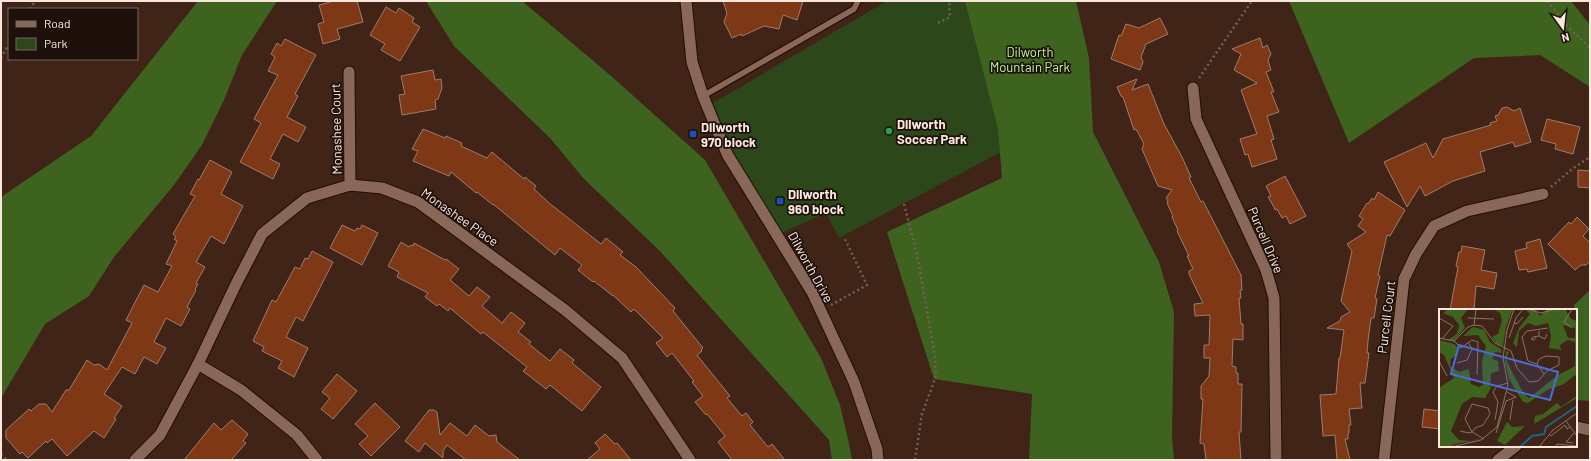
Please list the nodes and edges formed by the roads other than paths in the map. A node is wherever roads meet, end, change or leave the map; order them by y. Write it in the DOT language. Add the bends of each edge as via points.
graph roads {
  1 [pos="686,1"];
  2 [pos="858,1"];
  3 [pos="349,72"];
  4 [pos="1193,88"];
  5 [pos="703,96"];
  6 [pos="350,185"];
  7 [pos="1542,194"];
  8 [pos="198,364"];
  9 [pos="1577,427"];
  10 [pos="1590,430"];
  11 [pos="1515,447"];
  12 [pos="135,460"];
  13 [pos="317,460"];
  14 [pos="690,460"];
  15 [pos="878,460"];
  16 [pos="1276,460"];
  17 [pos="1384,460"];
  18 [pos="1498,460"];
  1 -- 5 [label="street, Dilworth Drive" via="692,62"];
  2 -- 5 [label="lane" via="854,9"];
  3 -- 6 [label="street, Monashee Court"];
  4 -- 16 [label="street, Purcell Drive" via="1196,119 1266,270 1274,298"];
  5 -- 15 [label="street, Dilworth Drive" via="727,154 812,292 854,382 877,449"];
  6 -- 8 [label="street, Monashee Place" via="307,198 262,234"];
  6 -- 14 [label="street, Monashee Place" via="382,188 418,202 565,310 622,358"];
  7 -- 17 [label="street, Purcell Court" via="1467,211 1434,226 1416,254 1404,279"];
  8 -- 12 [label="street, Monashee Place" via="160,435"];
  8 -- 13 [label="street" via="241,390 297,435"];
  9 -- 10 [label="street"];
  11 -- 18 [label="street"];
}
